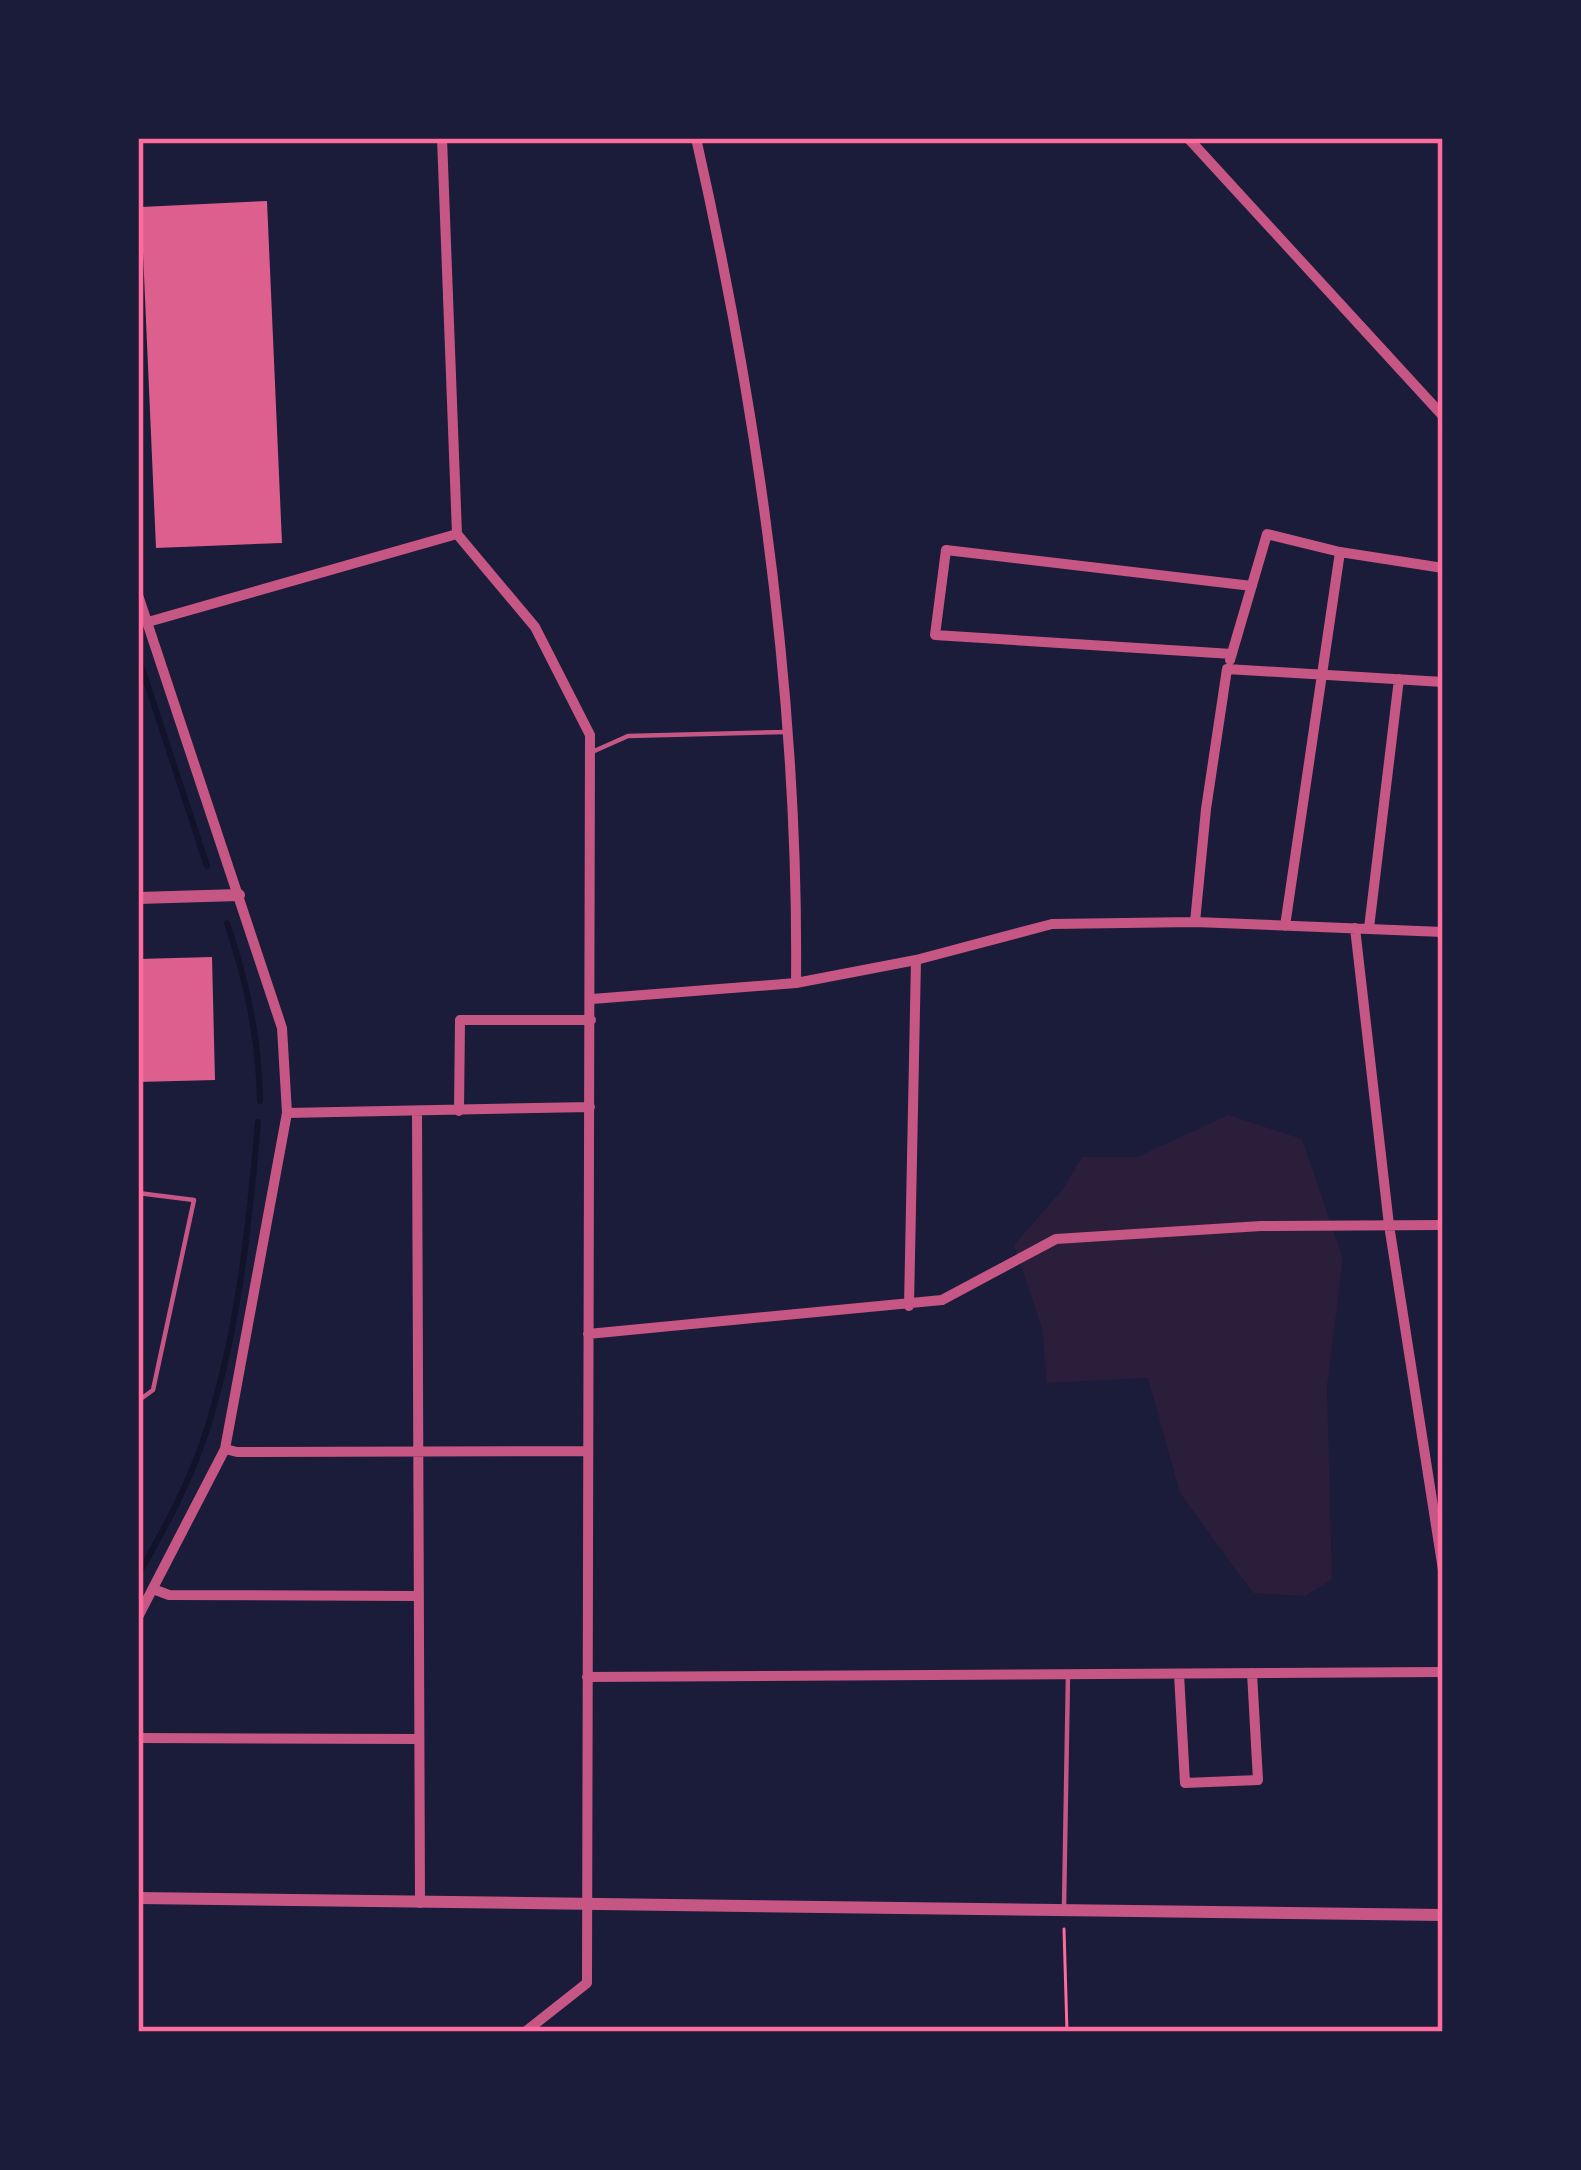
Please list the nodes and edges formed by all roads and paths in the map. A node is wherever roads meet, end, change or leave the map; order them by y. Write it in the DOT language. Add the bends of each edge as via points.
graph roads {
  1 [pos="442,138"];
  2 [pos="696,138"];
  3 [pos="1188,138"];
  4 [pos="1443,416"];
  5 [pos="457,534"];
  6 [pos="1340,552"];
  7 [pos="1443,568"];
  8 [pos="1252,586"];
  9 [pos="138,595"];
  10 [pos="148,622"];
  11 [pos="1232,654"];
  12 [pos="1227,669"];
  13 [pos="1320,675"];
  14 [pos="1399,679"];
  15 [pos="1443,682"];
  16 [pos="786,733"];
  17 [pos="590,753"];
  18 [pos="239,895"];
  19 [pos="138,898"];
  20 [pos="1195,922"];
  21 [pos="1285,926"];
  22 [pos="1355,928"];
  23 [pos="1370,928"];
  24 [pos="1443,932"];
  25 [pos="916,960"];
  26 [pos="796,983"];
  27 [pos="592,999"];
  28 [pos="591,1020"];
  29 [pos="590,1107"];
  30 [pos="459,1111"];
  31 [pos="417,1112"];
  32 [pos="287,1113"];
  33 [pos="138,1193"];
  34 [pos="1388,1225"];
  35 [pos="1443,1225"];
  36 [pos="908,1306"];
  37 [pos="588,1334"];
  38 [pos="138,1401"];
  39 [pos="225,1449"];
  40 [pos="587,1451"];
  41 [pos="418,1452"];
  42 [pos="1443,1570"];
  43 [pos="153,1589"];
  44 [pos="417,1596"];
  45 [pos="138,1617"];
  46 [pos="1443,1672"];
  47 [pos="1252,1673"];
  48 [pos="1068,1674"];
  49 [pos="1179,1674"];
  50 [pos="587,1677"];
  51 [pos="138,1738"];
  52 [pos="418,1739"];
  53 [pos="138,1898"];
  54 [pos="420,1903"];
  55 [pos="589,1903"];
  56 [pos="1064,1909"];
  57 [pos="1443,1915"];
  58 [pos="525,2032"];
  59 [pos="1067,2032"];
  1 -- 5 [label="street"];
  2 -- 16 [label="street" via="758,462"];
  3 -- 4 [label="street"];
  5 -- 10 [label="street"];
  5 -- 17 [label="street" via="535,627 590,735"];
  6 -- 7 [label="street"];
  6 -- 8 [label="street" via="1267,534"];
  6 -- 13 [label="street"];
  8 -- 11 [label="street"];
  8 -- 11 [label="street" via="946,550 935,634"];
  9 -- 10 [label="street"];
  10 -- 18 [label="street"];
  11 -- 12 [label="street"];
  12 -- 13 [label="street"];
  12 -- 20 [label="street"];
  13 -- 14 [label="street"];
  13 -- 21 [label="street"];
  14 -- 15 [label="street"];
  14 -- 23 [label="street"];
  16 -- 17 [label="lane" via="628,736"];
  16 -- 26 [label="street"];
  17 -- 27 [label="street"];
  18 -- 19 [label="street"];
  18 -- 32 [label="street" via="282,1028"];
  20 -- 21 [label="street"];
  20 -- 25 [label="street" via="1052,924"];
  21 -- 22 [label="street"];
  22 -- 23 [label="street"];
  22 -- 34 [label="street"];
  23 -- 24 [label="street"];
  25 -- 26 [label="street"];
  25 -- 36 [label="street"];
  26 -- 27 [label="street"];
  27 -- 28 [label="street"];
  28 -- 29 [label="street"];
  28 -- 30 [label="street" via="460,1020"];
  29 -- 30 [label="street"];
  29 -- 37 [label="street"];
  30 -- 31 [label="street"];
  31 -- 32 [label="street"];
  31 -- 41 [label="street"];
  32 -- 39 [label="street"];
  33 -- 38 [label="lane" via="194,1200 153,1390"];
  34 -- 35 [label="street"];
  34 -- 36 [label="street" via="1056,1239 942,1300"];
  34 -- 42 [label="street"];
  36 -- 37 [label="street"];
  37 -- 40 [label="street"];
  39 -- 41 [label="street"];
  39 -- 43 [label="street"];
  40 -- 41 [label="street"];
  40 -- 50 [label="street"];
  41 -- 44 [label="street"];
  43 -- 44 [label="street"];
  43 -- 45 [label="street"];
  44 -- 52 [label="street"];
  46 -- 47 [label="street"];
  47 -- 49 [label="street"];
  47 -- 49 [label="street" via="1258,1780 1185,1783"];
  48 -- 49 [label="street"];
  48 -- 50 [label="street"];
  48 -- 56 [label="lane"];
  50 -- 55 [label="street"];
  51 -- 52 [label="street"];
  52 -- 54 [label="street"];
  53 -- 54 [label="street"];
  54 -- 55 [label="street"];
  55 -- 56 [label="street"];
  55 -- 58 [label="street" via="587,1983"];
  56 -- 57 [label="street"];
  56 -- 59 [label="path"];
}
